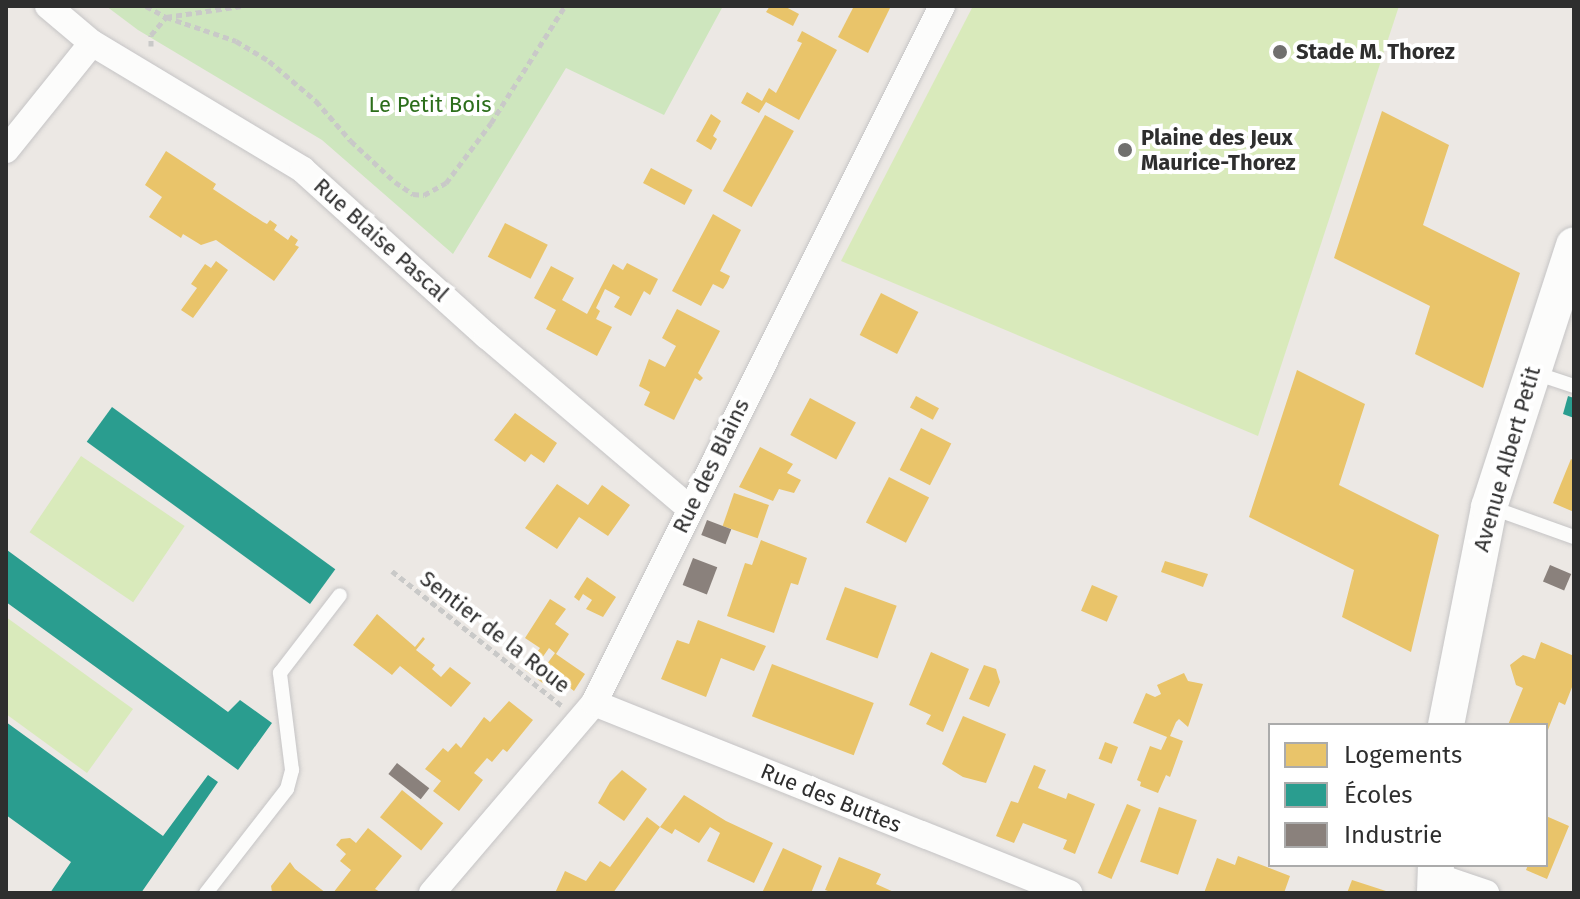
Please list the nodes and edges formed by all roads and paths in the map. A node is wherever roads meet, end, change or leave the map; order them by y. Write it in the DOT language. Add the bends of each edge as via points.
graph roads {
  1 [pos="48,6"];
  2 [pos="146,6"];
  3 [pos="241,6"];
  4 [pos="565,6"];
  5 [pos="942,6"];
  6 [pos="166,17"];
  7 [pos="92,43"];
  8 [pos="161,85"];
  9 [pos="6,150"];
  10 [pos="1574,245"];
  11 [pos="1531,372"];
  12 [pos="1574,386"];
  13 [pos="1489,507"];
  14 [pos="690,509"];
  15 [pos="1574,537"];
  16 [pos="392,571"];
  17 [pos="340,595"];
  18 [pos="586,710"];
  19 [pos="1446,723"];
  20 [pos="1436,878"];
  21 [pos="1058,891"];
  22 [pos="206,893"];
  23 [pos="432,893"];
  24 [pos="1486,893"];
  1 -- 7 [label="street, Rue Blaise Pascal"];
  2 -- 6 [label="path"];
  3 -- 6 [label="path"];
  4 -- 6 [label="path" via="491,123 446,183 424,195 395,182 269,61 236,41"];
  5 -- 14 [label="street, Rue des Blains"];
  6 -- 8 [label="path" via="149,44 176,61"];
  7 -- 8 [label="street, Rue Blaise Pascal"];
  7 -- 9 [label="street"];
  8 -- 14 [label="street, Rue Blaise Pascal" via="303,170"];
  10 -- 11 [label="main road, Avenue Albert Petit"];
  11 -- 12 [label="lane"];
  11 -- 13 [label="main road, Avenue Albert Petit"];
  13 -- 15 [label="lane"];
  13 -- 19 [label="main road, Avenue Albert Petit"];
  14 -- 18 [label="street, Rue des Blains"];
  16 -- 18 [label="path, Sentier de la Roue"];
  17 -- 22 [label="lane" via="280,673 292,770 287,789"];
  18 -- 21 [label="street, Rue des Buttes"];
  18 -- 23 [label="street, Rue des Blains"];
  20 -- 24 [label="street"];
}
